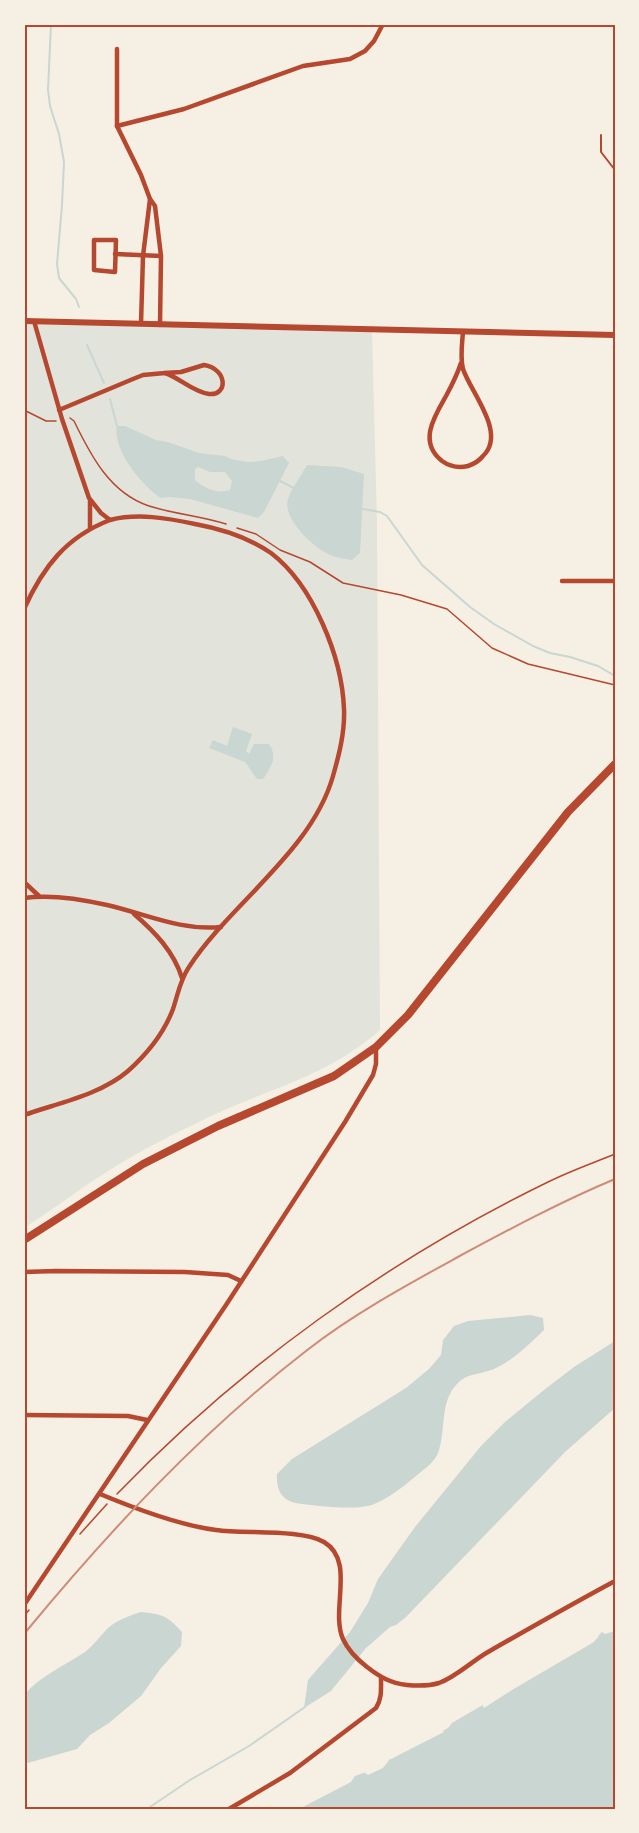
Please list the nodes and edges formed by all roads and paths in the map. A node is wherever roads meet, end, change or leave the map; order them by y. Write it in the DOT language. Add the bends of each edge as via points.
graph roads {
  1 [pos="383,24"];
  2 [pos="117,48"];
  3 [pos="117,126"];
  4 [pos="601,135"];
  5 [pos="615,170"];
  6 [pos="150,199"];
  7 [pos="116,254"];
  8 [pos="143,256"];
  9 [pos="161,256"];
  10 [pos="24,321"];
  11 [pos="34,321"];
  12 [pos="141,324"];
  13 [pos="160,325"];
  14 [pos="463,332"];
  15 [pos="615,335"];
  16 [pos="461,363"];
  17 [pos="165,373"];
  18 [pos="24,410"];
  19 [pos="59,410"];
  20 [pos="62,419"];
  21 [pos="89,498"];
  22 [pos="110,520"];
  23 [pos="226,524"];
  24 [pos="90,528"];
  25 [pos="236,528"];
  26 [pos="561,581"];
  27 [pos="615,581"];
  28 [pos="24,609"];
  29 [pos="615,685"];
  30 [pos="615,764"];
  31 [pos="24,882"];
  32 [pos="39,896"];
  33 [pos="24,898"];
  34 [pos="132,913"];
  35 [pos="221,927"];
  36 [pos="182,978"];
  37 [pos="376,1047"];
  38 [pos="24,1115"];
  39 [pos="615,1154"];
  40 [pos="24,1240"];
  41 [pos="24,1272"];
  42 [pos="241,1281"];
  43 [pos="24,1415"];
  44 [pos="147,1420"];
  45 [pos="100,1494"];
  46 [pos="112,1499"];
  47 [pos="79,1536"];
  48 [pos="615,1581"];
  49 [pos="24,1605"];
  50 [pos="28,1611"];
  51 [pos="24,1616"];
  52 [pos="381,1678"];
  53 [pos="229,1809"];
  1 -- 3 [label="street" via="365,51 350,59 303,66 184,110"];
  2 -- 3 [label="street"];
  3 -- 6 [label="street"];
  4 -- 5 [label="lane" via="602,152"];
  6 -- 8 [label="street"];
  6 -- 9 [label="street" via="155,206"];
  7 -- 7 [label="street" via="116,240 94,240 94,270 115,272"];
  7 -- 8 [label="street"];
  8 -- 9 [label="street"];
  8 -- 12 [label="street"];
  9 -- 13 [label="street"];
  10 -- 11 [label="street"];
  11 -- 12 [label="street"];
  11 -- 19 [label="street"];
  12 -- 13 [label="street"];
  13 -- 14 [label="street"];
  14 -- 15 [label="street"];
  14 -- 16 [label="street"];
  16 -- 16 [label="street" via="432,420 429,436 436,456 461,467 474,464 491,443 489,421"];
  17 -- 17 [label="street" via="210,366 220,372 222,384 219,392 209,394"];
  17 -- 19 [label="street" via="133,379"];
  18 -- 20 [label="path" via="46,421"];
  19 -- 20 [label="street"];
  20 -- 21 [label="street"];
  20 -- 23 [label="path" via="74,421 98,465 129,498"];
  21 -- 22 [label="street"];
  21 -- 24 [label="street"];
  22 -- 24 [label="street"];
  22 -- 35 [label="street" via="135,516 178,520 230,532 261,547 285,565 306,594 330,643 339,674 345,712 339,755 328,792 299,839"];
  24 -- 28 [label="street" via="55,558"];
  25 -- 29 [label="path" via="256,534 343,583 380,589 447,609 492,648 528,664"];
  26 -- 27 [label="street"];
  30 -- 37 [label="main road" via="561,820 408,1016"];
  31 -- 32 [label="street"];
  32 -- 33 [label="street"];
  32 -- 34 [label="street" via="96,903"];
  34 -- 35 [label="street" via="185,926"];
  34 -- 36 [label="street" via="169,950"];
  35 -- 36 [label="street"];
  36 -- 38 [label="street" via="163,1030 127,1072 96,1089"];
  37 -- 40 [label="main road" via="334,1076 218,1126 143,1164"];
  37 -- 42 [label="street" via="376,1064 364,1091"];
  39 -- 46 [label="path" via="483,1215 343,1302 265,1358"];
  41 -- 42 [label="street" via="185,1272 228,1275"];
  42 -- 44 [label="street"];
  43 -- 44 [label="street" via="128,1416"];
  44 -- 45 [label="street"];
  45 -- 46 [label="street"];
  45 -- 49 [label="street"];
  46 -- 47 [label="path"];
  46 -- 52 [label="street" via="134,1509 210,1529 294,1534 322,1541 334,1552 340,1567 338,1616 343,1639 362,1663"];
  48 -- 52 [label="street" via="441,1682 409,1685"];
  50 -- 51 [label="path"];
  52 -- 53 [label="street" via="376,1708 290,1773"];
}
